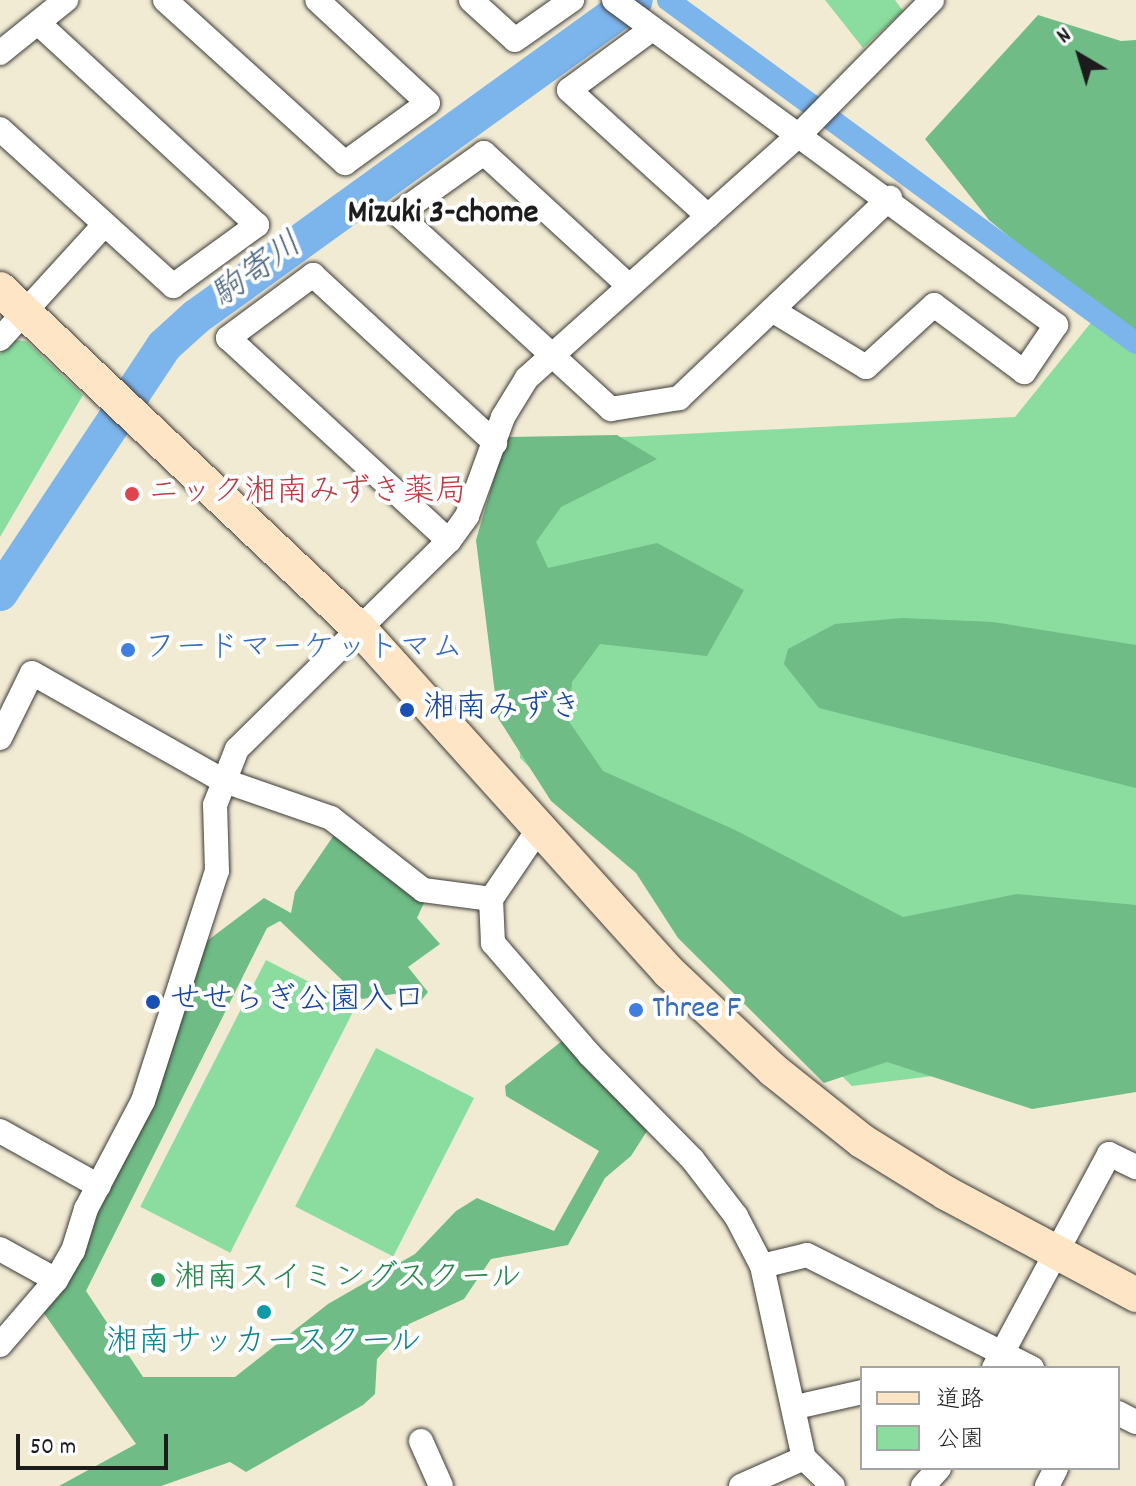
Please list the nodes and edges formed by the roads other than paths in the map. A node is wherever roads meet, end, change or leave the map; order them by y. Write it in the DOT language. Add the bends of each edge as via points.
graph roads {
  1 [pos="66,0"];
  2 [pos="165,0"];
  3 [pos="317,0"];
  4 [pos="471,0"];
  5 [pos="572,0"];
  6 [pos="614,0"];
  7 [pos="932,0"];
  8 [pos="38,23"];
  9 [pos="645,24"];
  10 [pos="0,53"];
  11 [pos="0,129"];
  12 [pos="800,134"];
  13 [pos="890,198"];
  14 [pos="708,216"];
  15 [pos="104,225"];
  16 [pos="629,286"];
  17 [pos="0,289"];
  18 [pos="772,310"];
  19 [pos="26,312"];
  20 [pos="0,339"];
  21 [pos="551,355"];
  22 [pos="495,443"];
  23 [pos="449,541"];
  24 [pos="360,629"];
  25 [pos="0,738"];
  26 [pos="222,780"];
  27 [pos="540,827"];
  28 [pos="491,899"];
  29 [pos="0,1131"];
  30 [pos="1136,1167"];
  31 [pos="99,1186"];
  32 [pos="0,1249"];
  33 [pos="1052,1252"];
  34 [pos="762,1266"];
  35 [pos="56,1280"];
  36 [pos="1136,1295"];
  37 [pos="0,1345"];
  38 [pos="998,1360"];
  39 [pos="1024,1366"];
  40 [pos="860,1392"];
  41 [pos="796,1407"];
  42 [pos="421,1441"];
  43 [pos="804,1458"];
  44 [pos="937,1470"];
  45 [pos="441,1486"];
  46 [pos="741,1486"];
  47 [pos="833,1486"];
  48 [pos="923,1486"];
  1 -- 8 [label="street"];
  2 -- 3 [label="street" via="345,163 428,103"];
  4 -- 5 [label="street" via="515,40"];
  6 -- 9 [label="street"];
  7 -- 12 [label="street"];
  8 -- 10 [label="street"];
  8 -- 15 [label="street" via="257,225 173,286"];
  9 -- 12 [label="street"];
  9 -- 14 [label="street" via="569,90"];
  11 -- 15 [label="street"];
  12 -- 13 [label="street"];
  12 -- 14 [label="street"];
  13 -- 18 [label="street"];
  13 -- 18 [label="street" via="1056,325 1024,372 934,305 866,367"];
  14 -- 16 [label="street"];
  15 -- 19 [label="street"];
  16 -- 21 [label="street"];
  16 -- 21 [label="street" via="484,153 398,214"];
  17 -- 19 [label="street"];
  18 -- 21 [label="street" via="679,398 611,409"];
  19 -- 20 [label="street"];
  19 -- 24 [label="street"];
  21 -- 22 [label="street" via="512,398"];
  22 -- 23 [label="street" via="473,505"];
  22 -- 23 [label="street" via="313,275 228,338"];
  23 -- 24 [label="street"];
  24 -- 26 [label="street" via="253,730"];
  24 -- 27 [label="street"];
  25 -- 26 [label="street" via="32,673"];
  26 -- 28 [label="street" via="331,818 423,890"];
  26 -- 31 [label="street" via="215,805 217,871 193,953 143,1101"];
  27 -- 28 [label="street"];
  27 -- 33 [label="street" via="669,972 773,1070 862,1141"];
  28 -- 34 [label="street" via="493,943 589,1054 693,1160 736,1216"];
  29 -- 31 [label="street"];
  30 -- 33 [label="street" via="1109,1154"];
  31 -- 35 [label="street"];
  32 -- 35 [label="street"];
  33 -- 36 [label="street"];
  33 -- 38 [label="street"];
  34 -- 38 [label="street" via="807,1255"];
  34 -- 41 [label="street"];
  35 -- 37 [label="street"];
  38 -- 39 [label="street"];
  40 -- 41 [label="street"];
  41 -- 43 [label="street"];
  42 -- 45 [label="street"];
  43 -- 46 [label="street"];
  43 -- 47 [label="street"];
  44 -- 48 [label="street"];
}
